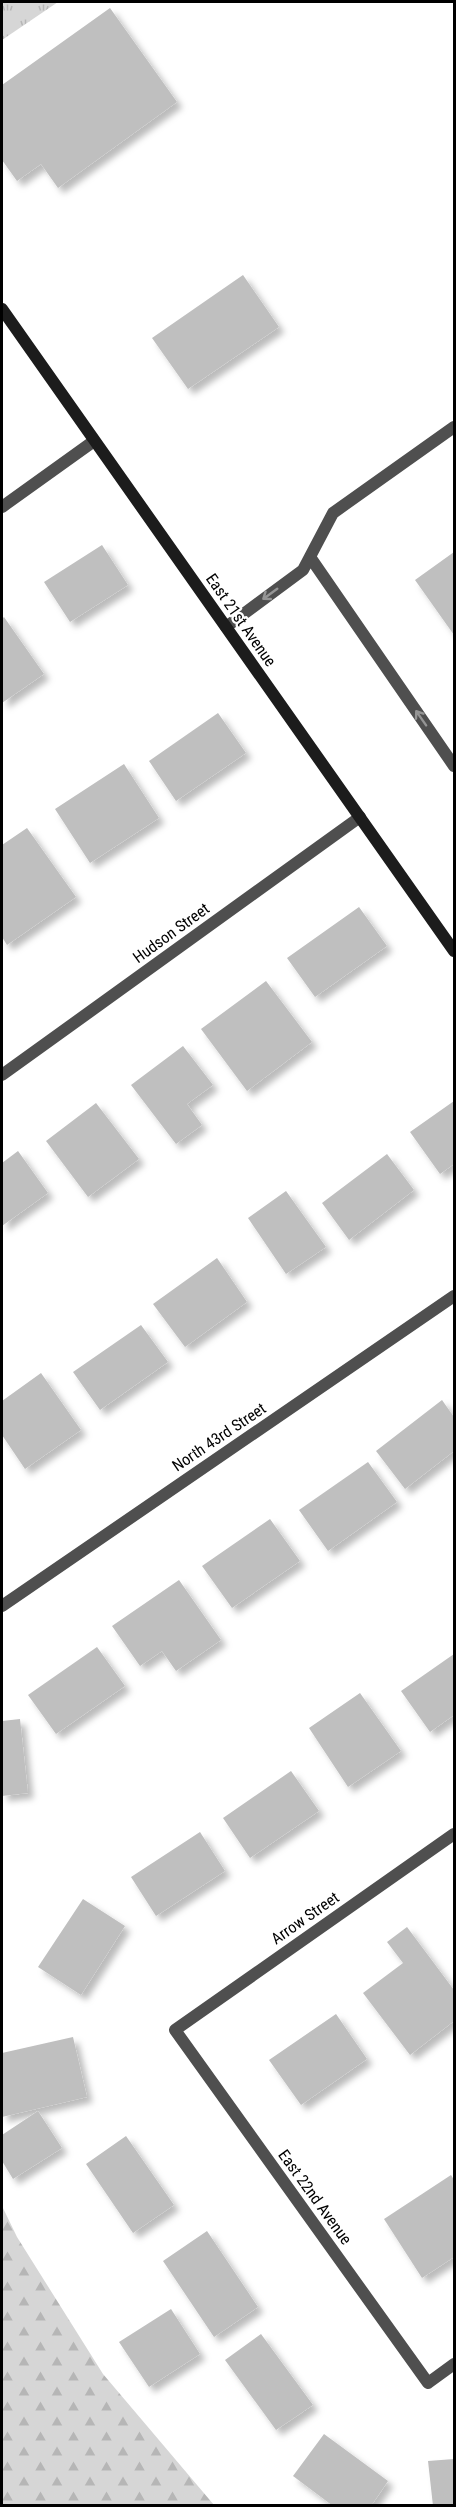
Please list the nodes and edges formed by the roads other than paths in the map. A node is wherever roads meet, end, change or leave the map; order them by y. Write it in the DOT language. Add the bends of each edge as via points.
graph roads {
  1 [pos="2,309"];
  2 [pos="454,427"];
  3 [pos="94,441"];
  4 [pos="2,507"];
  5 [pos="310,557"];
  6 [pos="226,627"];
  7 [pos="454,766"];
  8 [pos="360,817"];
  9 [pos="453,945"];
  10 [pos="2,1075"];
  11 [pos="454,1296"];
  12 [pos="2,1606"];
  13 [pos="454,1834"];
  14 [pos="175,2030"];
  15 [pos="454,2364"];
  1 -- 3 [label="street, East 21st Avenue"];
  2 -- 5 [label="street" via="333,513"];
  3 -- 4 [label="street"];
  3 -- 6 [label="street, East 21st Avenue"];
  5 -- 6 [label="street, one-way" via="303,570"];
  7 -- 5 [label="street, one-way"];
  6 -- 8 [label="street, East 21st Avenue"];
  8 -- 9 [label="street, East 21st Avenue"];
  8 -- 10 [label="street, Hudson Street"];
  11 -- 12 [label="street, North 43rd Street"];
  13 -- 14 [label="street, Arrow Street"];
  14 -- 15 [label="street, East 22nd Avenue" via="428,2383"];
}
